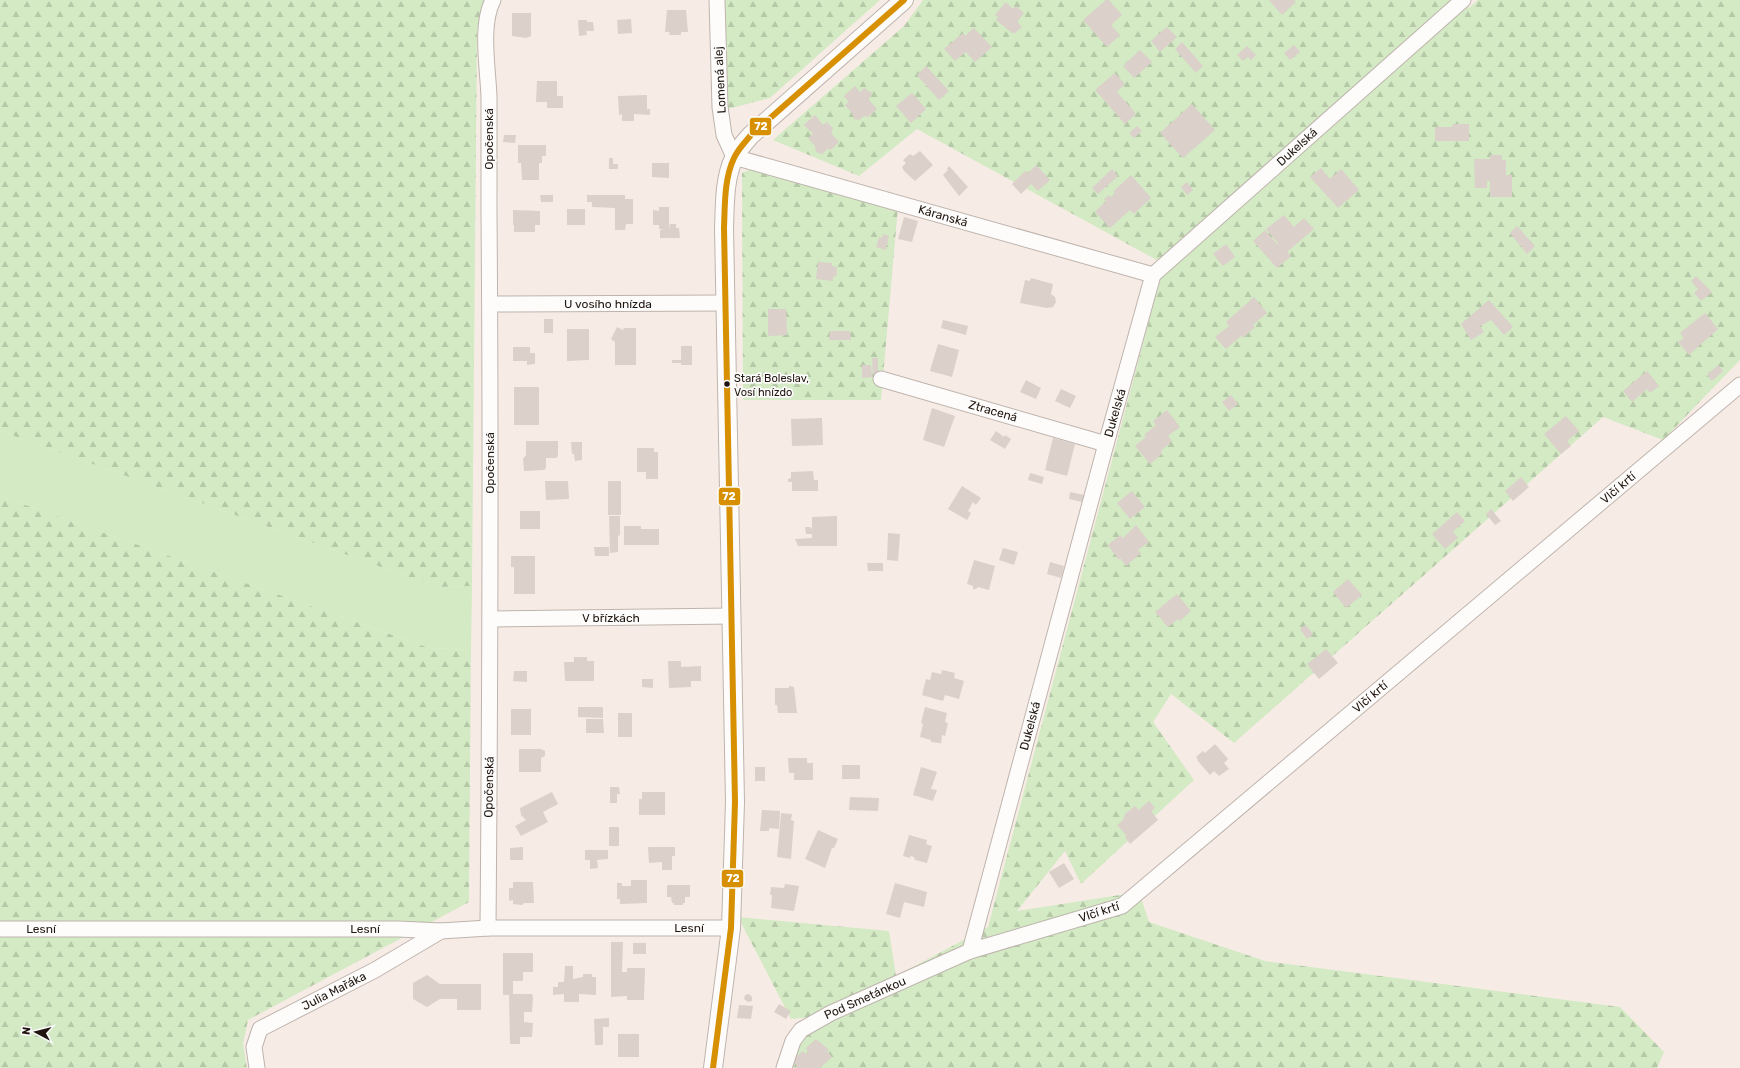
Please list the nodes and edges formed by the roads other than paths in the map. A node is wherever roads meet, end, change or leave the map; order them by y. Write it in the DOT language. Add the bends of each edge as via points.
graph roads {
  1 [pos="493,0"];
  2 [pos="717,0"];
  3 [pos="904,0"];
  4 [pos="1463,0"];
  5 [pos="734,158"];
  6 [pos="1153,275"];
  7 [pos="725,303"];
  8 [pos="490,304"];
  9 [pos="881,379"];
  10 [pos="1740,385"];
  11 [pos="1106,444"];
  12 [pos="732,616"];
  13 [pos="491,619"];
  14 [pos="488,928"];
  15 [pos="731,928"];
  16 [pos="0,929"];
  17 [pos="398,929"];
  18 [pos="442,931"];
  19 [pos="970,951"];
  20 [pos="400,954"];
  21 [pos="256,1068"];
  22 [pos="713,1068"];
  23 [pos="784,1068"];
  1 -- 8 [label="street, Opočenská" via="487,11 486,42 489,94"];
  2 -- 5 [label="street, Lomená alej" via="720,107 724,135"];
  3 -- 5 [label="street" via="751,135"];
  4 -- 6 [label="street, Dukelská"];
  5 -- 6 [label="street, Káranská"];
  5 -- 7 [label="street" via="725,195"];
  6 -- 11 [label="street, Dukelská"];
  7 -- 8 [label="street, U vosího hnízda"];
  7 -- 12 [label="street"];
  8 -- 13 [label="street, Opočenská"];
  9 -- 11 [label="street, Ztracená"];
  10 -- 19 [label="street, Vlčí krtí" via="1122,906"];
  11 -- 19 [label="street, Dukelská"];
  12 -- 13 [label="street, V břízkách"];
  12 -- 15 [label="street" via="736,802"];
  13 -- 14 [label="street, Opočenská"];
  14 -- 15 [label="street, Lesní"];
  14 -- 18 [label="street, Lesní"];
  15 -- 22 [label="street"];
  16 -- 17 [label="street, Lesní"];
  17 -- 18 [label="street, Lesní"];
  17 -- 20 [label="street" via="402,942"];
  18 -- 20 [label="street, Julia Mařáka"];
  19 -- 23 [label="street, Pod Smetánkou" via="811,1023 801,1030 793,1041"];
  20 -- 21 [label="street, Julia Mařáka" via="375,970 260,1030 254,1047"];
}
